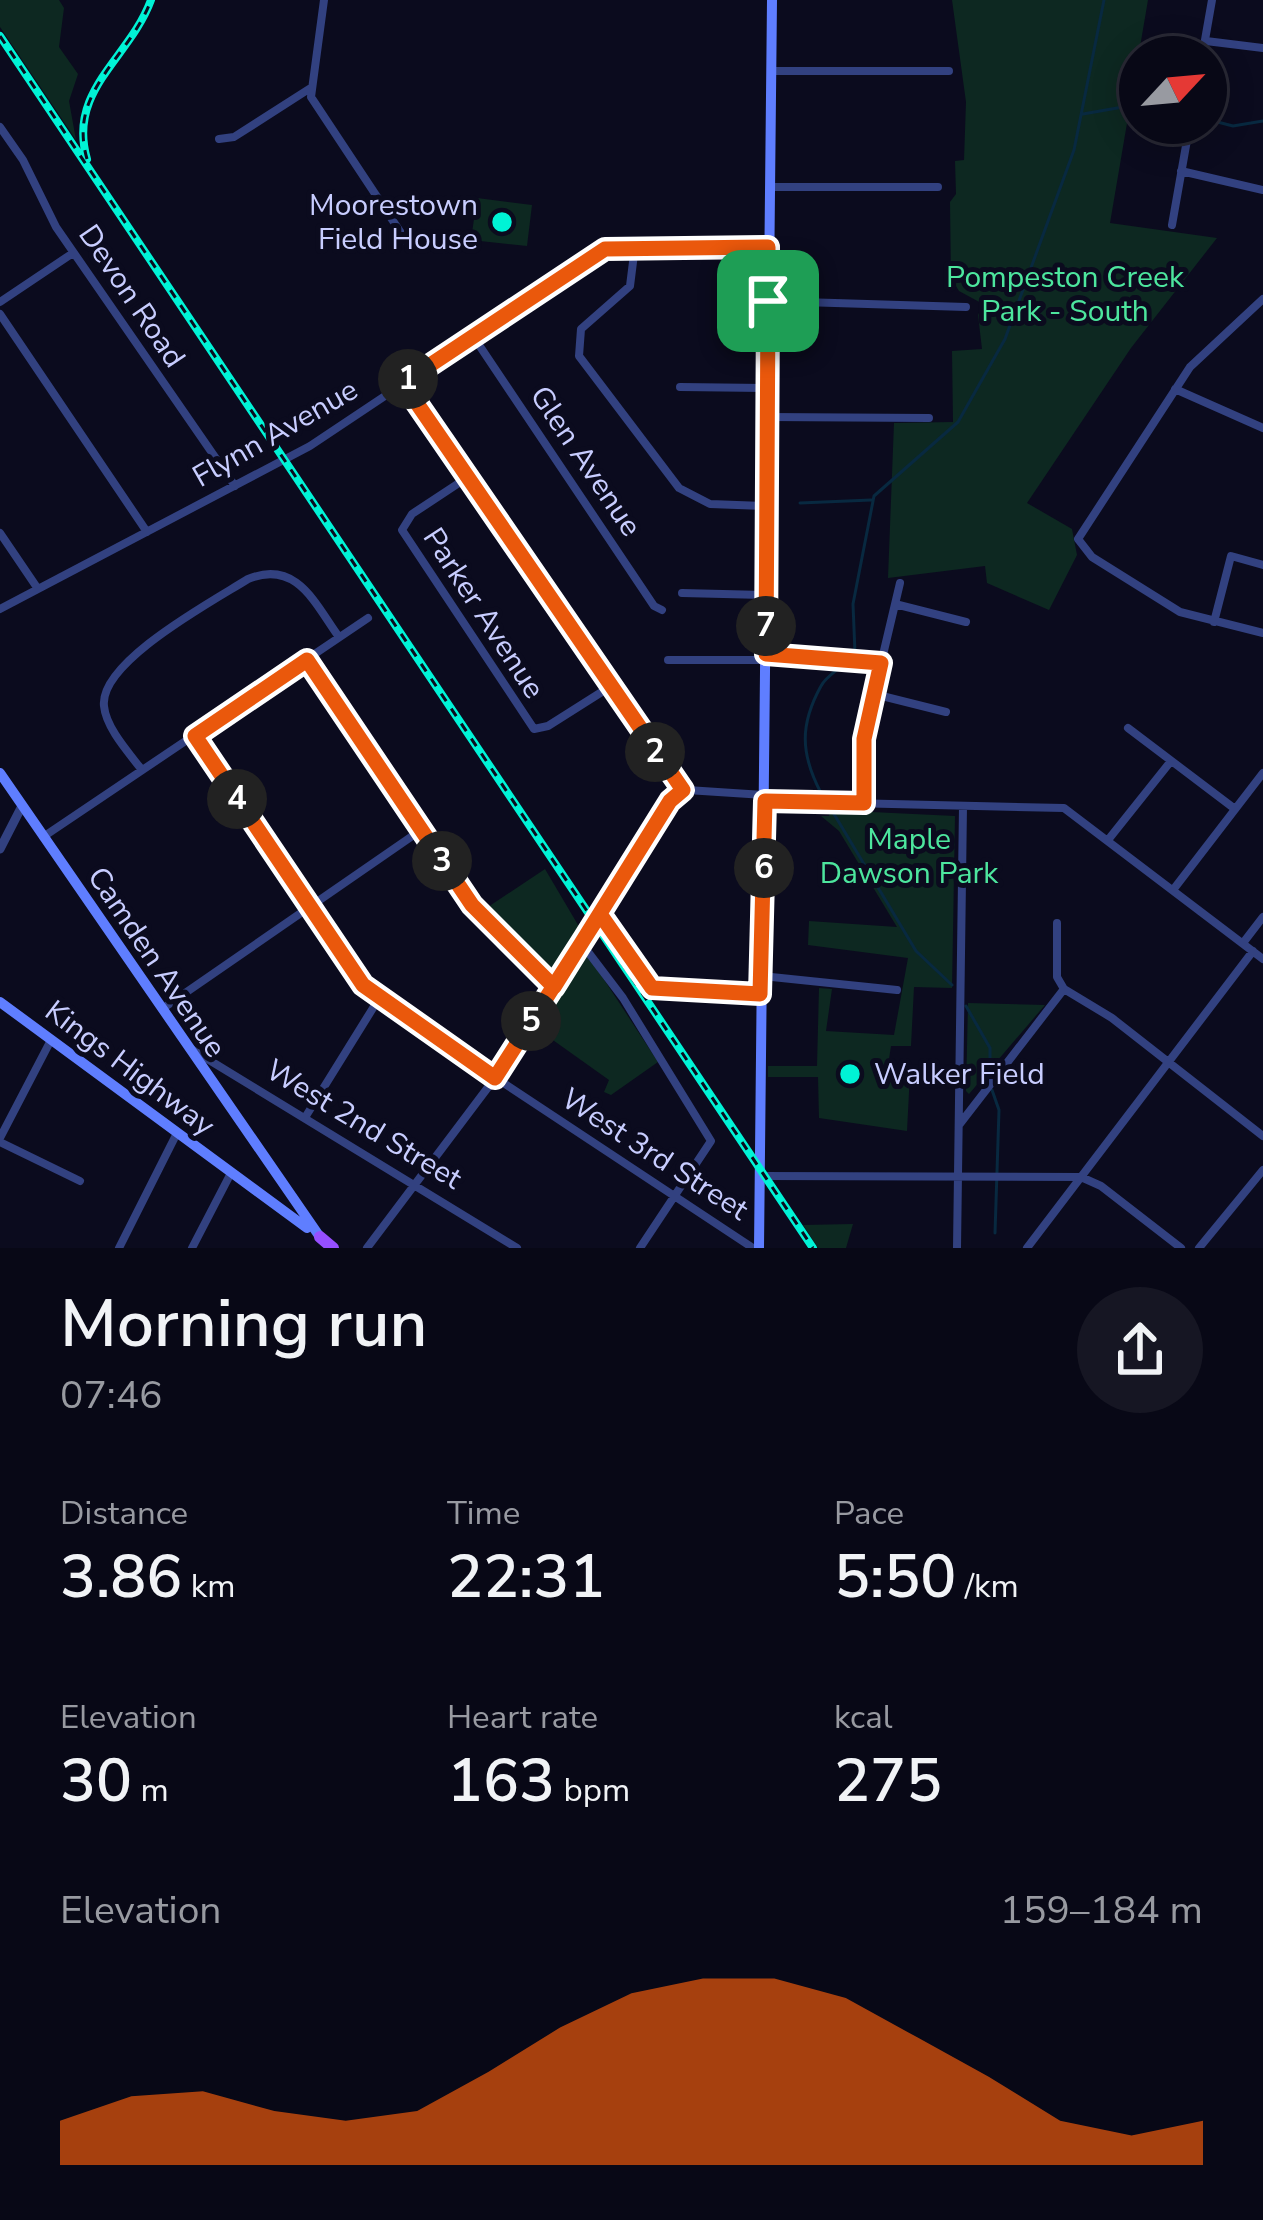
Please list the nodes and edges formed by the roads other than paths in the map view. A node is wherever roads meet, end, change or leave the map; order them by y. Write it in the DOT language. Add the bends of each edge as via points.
graph roads {
  1 [pos="324,0"];
  2 [pos="772,0"];
  3 [pos="1212,0"];
  4 [pos="1207,36"];
  5 [pos="1227,44"];
  6 [pos="1263,48"];
  7 [pos="770,71"];
  8 [pos="949,71"];
  9 [pos="310,88"];
  10 [pos="0,127"];
  11 [pos="219,140"];
  12 [pos="1186,144"];
  13 [pos="1181,171"];
  14 [pos="770,188"];
  15 [pos="938,188"];
  16 [pos="1263,190"];
  17 [pos="1172,225"];
  18 [pos="407,242"];
  19 [pos="634,246"];
  20 [pos="768,247"];
  21 [pos="73,253"];
  22 [pos="1263,299"];
  23 [pos="768,301"];
  24 [pos="0,302"];
  25 [pos="966,307"];
  26 [pos="0,314"];
  27 [pos="472,336"];
  28 [pos="403,383"];
  29 [pos="680,387"];
  30 [pos="769,388"];
  31 [pos="1175,389"];
  32 [pos="768,417"];
  33 [pos="929,418"];
  34 [pos="1263,428"];
  35 [pos="468,477"];
  36 [pos="235,486"];
  37 [pos="768,506"];
  38 [pos="147,532"];
  39 [pos="0,533"];
  40 [pos="1263,565"];
  41 [pos="900,583"];
  42 [pos="38,589"];
  43 [pos="682,593"];
  44 [pos="766,595"];
  45 [pos="895,604"];
  46 [pos="0,608"];
  47 [pos="662,610"];
  48 [pos="368,618"];
  49 [pos="966,622"];
  50 [pos="1214,622"];
  51 [pos="1263,633"];
  52 [pos="339,638"];
  53 [pos="765,657"];
  54 [pos="307,660"];
  55 [pos="668,660"];
  56 [pos="881,663"];
  57 [pos="608,688"];
  58 [pos="874,694"];
  59 [pos="946,712"];
  60 [pos="1128,728"];
  61 [pos="195,736"];
  62 [pos="1171,761"];
  63 [pos="142,770"];
  64 [pos="0,773"];
  65 [pos="1263,773"];
  66 [pos="683,790"];
  67 [pos="765,798"];
  68 [pos="864,803"];
  69 [pos="22,806"];
  70 [pos="963,806"];
  71 [pos="1235,809"];
  72 [pos="421,830"];
  73 [pos="43,837"];
  74 [pos="1108,840"];
  75 [pos="0,849"];
  76 [pos="1173,890"];
  77 [pos="311,907"];
  78 [pos="600,914"];
  79 [pos="1263,916"];
  80 [pos="1057,923"];
  81 [pos="582,943"];
  82 [pos="1243,943"];
  83 [pos="1253,951"];
  84 [pos="1263,959"];
  85 [pos="761,976"];
  86 [pos="554,987"];
  87 [pos="1064,989"];
  88 [pos="897,990"];
  89 [pos="760,994"];
  90 [pos="378,1000"];
  91 [pos="0,1002"];
  92 [pos="160,1010"];
  93 [pos="51,1040"];
  94 [pos="185,1046"];
  95 [pos="1169,1062"];
  96 [pos="495,1078"];
  97 [pos="958,1094"];
  98 [pos="977,1100"];
  99 [pos="306,1116"];
  100 [pos="958,1125"];
  101 [pos="177,1133"];
  102 [pos="1263,1136"];
  103 [pos="0,1140"];
  104 [pos="1263,1170"];
  105 [pos="231,1173"];
  106 [pos="276,1177"];
  107 [pos="760,1177"];
  108 [pos="957,1178"];
  109 [pos="1081,1178"];
  110 [pos="80,1181"];
  111 [pos="417,1183"];
  112 [pos="674,1196"];
  113 [pos="276,1204"];
  114 [pos="320,1238"];
  115 [pos="119,1248"];
  116 [pos="193,1248"];
  117 [pos="333,1248"];
  118 [pos="367,1248"];
  119 [pos="517,1248"];
  120 [pos="640,1248"];
  121 [pos="756,1248"];
  122 [pos="957,1248"];
  123 [pos="1027,1248"];
  124 [pos="1181,1248"];
  125 [pos="1199,1248"];
  1 -- 9 [label="street"];
  2 -- 7 [label="main road"];
  3 -- 4 [label="street"];
  5 -- 6 [label="street"];
  7 -- 8 [label="street"];
  7 -- 14 [label="main road"];
  9 -- 11 [label="street"];
  9 -- 18 [label="street"];
  10 -- 21 [label="street, Devon Road"];
  12 -- 13 [label="street"];
  13 -- 16 [label="street"];
  13 -- 17 [label="street"];
  14 -- 15 [label="street"];
  14 -- 20 [label="main road"];
  19 -- 20 [label="street, Flynn Avenue"];
  19 -- 27 [label="street, Flynn Avenue" via="599,252"];
  19 -- 37 [label="street" via="630,286 581,329 579,356 680,488 710,504"];
  20 -- 23 [label="main road"];
  21 -- 24 [label="street"];
  21 -- 36 [label="street, Devon Road"];
  22 -- 31 [label="street"];
  23 -- 25 [label="street"];
  23 -- 30 [label="main road"];
  26 -- 38 [label="street"];
  27 -- 28 [label="street, Flynn Avenue"];
  27 -- 47 [label="street, Glen Avenue"];
  28 -- 35 [label="street"];
  28 -- 36 [label="street, Flynn Avenue"];
  29 -- 30 [label="street"];
  30 -- 32 [label="main road"];
  31 -- 34 [label="street"];
  31 -- 50 [label="street" via="1078,539 1092,557 1180,612"];
  32 -- 33 [label="street"];
  32 -- 37 [label="main road"];
  35 -- 57 [label="street"];
  35 -- 57 [label="street, Parker Avenue" via="403,524 404,537 531,726 548,726"];
  36 -- 38 [label="street, Flynn Avenue"];
  37 -- 44 [label="main road"];
  38 -- 42 [label="street, Flynn Avenue"];
  39 -- 42 [label="street"];
  40 -- 50 [label="street" via="1231,556"];
  41 -- 45 [label="street"];
  42 -- 46 [label="street, Flynn Avenue"];
  43 -- 44 [label="street"];
  44 -- 53 [label="main road"];
  45 -- 49 [label="street"];
  45 -- 56 [label="street"];
  48 -- 52 [label="street"];
  50 -- 51 [label="street"];
  52 -- 54 [label="street"];
  52 -- 63 [label="street" via="304,586 267,573 142,649 112,673 103,700"];
  53 -- 55 [label="street"];
  53 -- 56 [label="street"];
  53 -- 67 [label="main road"];
  54 -- 61 [label="street"];
  54 -- 72 [label="street"];
  56 -- 58 [label="street"];
  57 -- 66 [label="street"];
  58 -- 59 [label="street"];
  58 -- 68 [label="street"];
  60 -- 62 [label="street"];
  61 -- 63 [label="street"];
  61 -- 77 [label="street, West 3rd Street"];
  62 -- 71 [label="street"];
  62 -- 74 [label="street"];
  63 -- 73 [label="street"];
  64 -- 69 [label="main road, Camden Avenue"];
  65 -- 71 [label="street"];
  66 -- 67 [label="street"];
  66 -- 78 [label="street"];
  67 -- 68 [label="street"];
  67 -- 85 [label="main road"];
  68 -- 70 [label="street"];
  69 -- 73 [label="main road, Camden Avenue"];
  69 -- 75 [label="street"];
  70 -- 74 [label="street" via="1055,806"];
  70 -- 97 [label="street"];
  71 -- 76 [label="street"];
  72 -- 77 [label="street"];
  72 -- 86 [label="street" via="472,905"];
  73 -- 92 [label="main road, Camden Avenue"];
  74 -- 76 [label="street"];
  76 -- 82 [label="street"];
  77 -- 90 [label="street, West 3rd Street"];
  77 -- 92 [label="street"];
  78 -- 81 [label="street"];
  78 -- 89 [label="street" via="652,988"];
  79 -- 82 [label="street"];
  80 -- 87 [label="street"];
  81 -- 86 [label="street"];
  81 -- 112 [label="street" via="711,1141"];
  82 -- 83 [label="street"];
  83 -- 84 [label="street"];
  83 -- 95 [label="street"];
  85 -- 88 [label="street"];
  85 -- 89 [label="main road"];
  86 -- 96 [label="street"];
  87 -- 95 [label="street"];
  87 -- 98 [label="street"];
  89 -- 107 [label="main road"];
  90 -- 96 [label="street, West 3rd Street"];
  90 -- 99 [label="street"];
  91 -- 93 [label="main road, Kings Highway"];
  92 -- 94 [label="main road, Camden Avenue"];
  93 -- 101 [label="main road, Kings Highway"];
  93 -- 103 [label="street"];
  94 -- 99 [label="street, West 2nd Street"];
  94 -- 106 [label="main road, Camden Avenue"];
  95 -- 102 [label="street"];
  95 -- 109 [label="street"];
  96 -- 111 [label="street"];
  96 -- 112 [label="street, West 3rd Street"];
  97 -- 98 [label="street"];
  97 -- 100 [label="street"];
  98 -- 100 [label="street"];
  99 -- 111 [label="street, West 2nd Street"];
  100 -- 108 [label="street"];
  101 -- 105 [label="main road, Kings Highway"];
  101 -- 115 [label="street"];
  103 -- 110 [label="street"];
  104 -- 125 [label="street"];
  105 -- 113 [label="main road, Kings Highway"];
  105 -- 116 [label="street"];
  106 -- 113 [label="main road"];
  106 -- 114 [label="main road, Camden Avenue"];
  107 -- 108 [label="street"];
  107 -- 121 [label="main road"];
  108 -- 109 [label="street"];
  108 -- 122 [label="street"];
  109 -- 123 [label="street"];
  109 -- 124 [label="street"];
  111 -- 118 [label="street"];
  111 -- 119 [label="street, West 2nd Street"];
  112 -- 120 [label="street"];
  112 -- 121 [label="street, West 3rd Street"];
  113 -- 114 [label="main road, Kings Highway"];
  114 -- 117 [label="main road"];
}
